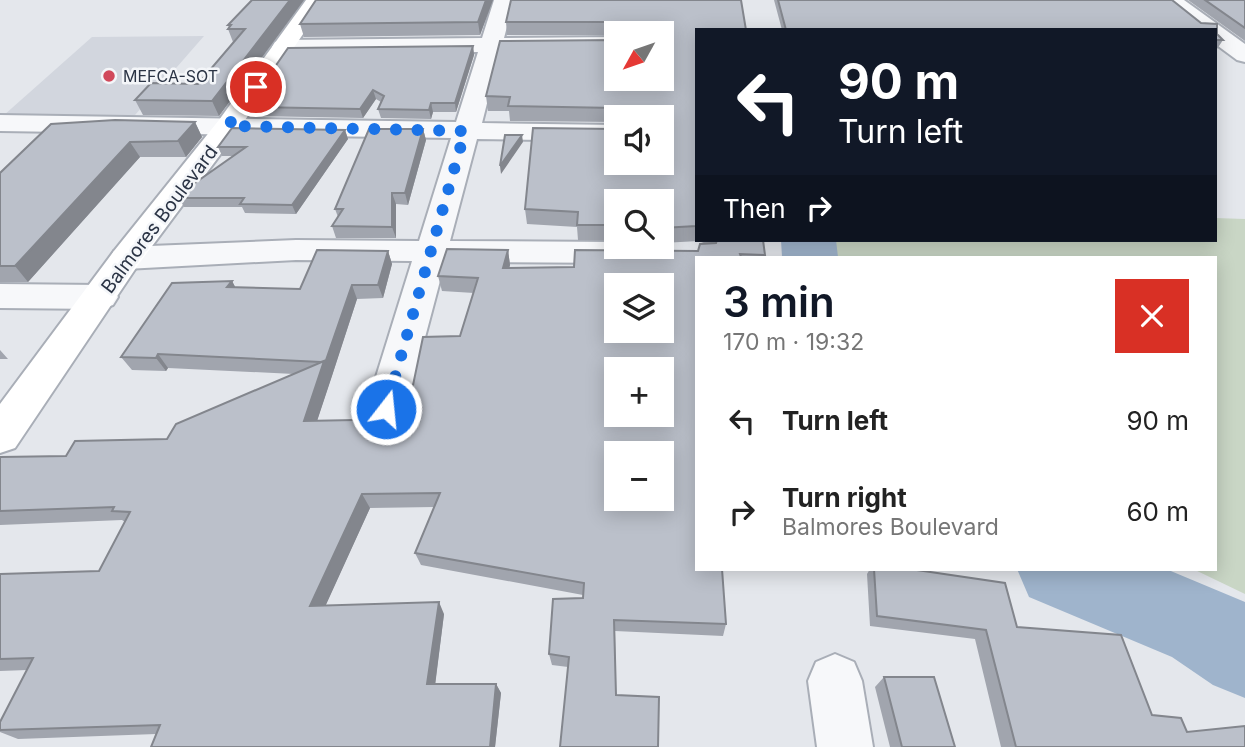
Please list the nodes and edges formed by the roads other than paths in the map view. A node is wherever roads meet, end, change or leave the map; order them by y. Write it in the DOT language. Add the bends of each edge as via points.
graph roads {
  1 [pos="316,0"];
  2 [pos="504,0"];
  3 [pos="1171,0"];
  4 [pos="1209,28"];
  5 [pos="1217,34"];
  6 [pos="604,44"];
  7 [pos="490,46"];
  8 [pos="283,47"];
  9 [pos="1245,55"];
  10 [pos="0,123"];
  11 [pos="228,126"];
  12 [pos="465,131"];
  13 [pos="604,133"];
  14 [pos="430,252"];
  15 [pos="604,253"];
  16 [pos="126,258"];
  17 [pos="0,296"];
  18 [pos="101,297"];
  19 [pos="386,409"];
  20 [pos="0,436"];
  21 [pos="835,681"];
  22 [pos="845,747"];
  1 -- 8 [label="main road, Balmores Boulevard"];
  2 -- 7 [label="street"];
  3 -- 4 [label="street"];
  5 -- 9 [label="street"];
  6 -- 7 [label="street"];
  7 -- 8 [label="street"];
  7 -- 12 [label="street"];
  8 -- 11 [label="main road, Balmores Boulevard"];
  10 -- 11 [label="street"];
  11 -- 12 [label="street"];
  11 -- 16 [label="main road, Balmores Boulevard"];
  12 -- 13 [label="street"];
  12 -- 14 [label="street"];
  14 -- 15 [label="street"];
  14 -- 16 [label="street" via="296,250"];
  14 -- 19 [label="street"];
  16 -- 18 [label="main road, Balmores Boulevard"];
  17 -- 18 [label="street"];
  18 -- 20 [label="main road, Balmores Boulevard"];
  21 -- 22 [label="street"];
}
